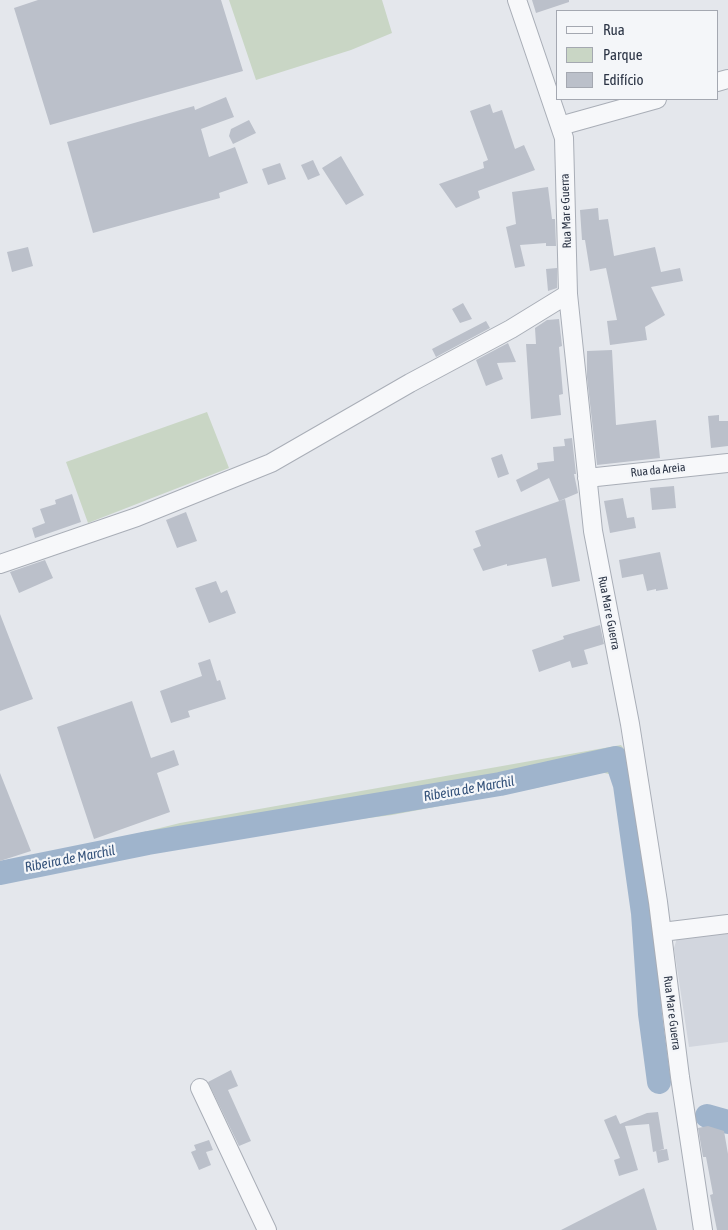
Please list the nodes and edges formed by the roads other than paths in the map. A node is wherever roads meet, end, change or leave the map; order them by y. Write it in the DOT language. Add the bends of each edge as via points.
graph roads {
  1 [pos="517,0"];
  2 [pos="653,100"];
  3 [pos="560,126"];
  4 [pos="568,294"];
  5 [pos="728,463"];
  6 [pos="587,478"];
  7 [pos="0,564"];
  8 [pos="728,924"];
  9 [pos="662,932"];
  10 [pos="200,1088"];
  11 [pos="266,1230"];
  12 [pos="703,1230"];
  1 -- 3 [label="street, Rua Mar e Guerra"];
  2 -- 3 [label="street"];
  3 -- 4 [label="street, Rua Mar e Guerra" via="564,138"];
  4 -- 6 [label="street, Rua Mar e Guerra"];
  4 -- 7 [label="street" via="271,463 137,517"];
  5 -- 6 [label="street, Rua da Areia"];
  6 -- 9 [label="street, Rua Mar e Guerra" via="593,531 630,724"];
  8 -- 9 [label="street"];
  9 -- 12 [label="street, Rua Mar e Guerra"];
  10 -- 11 [label="street"];
}
